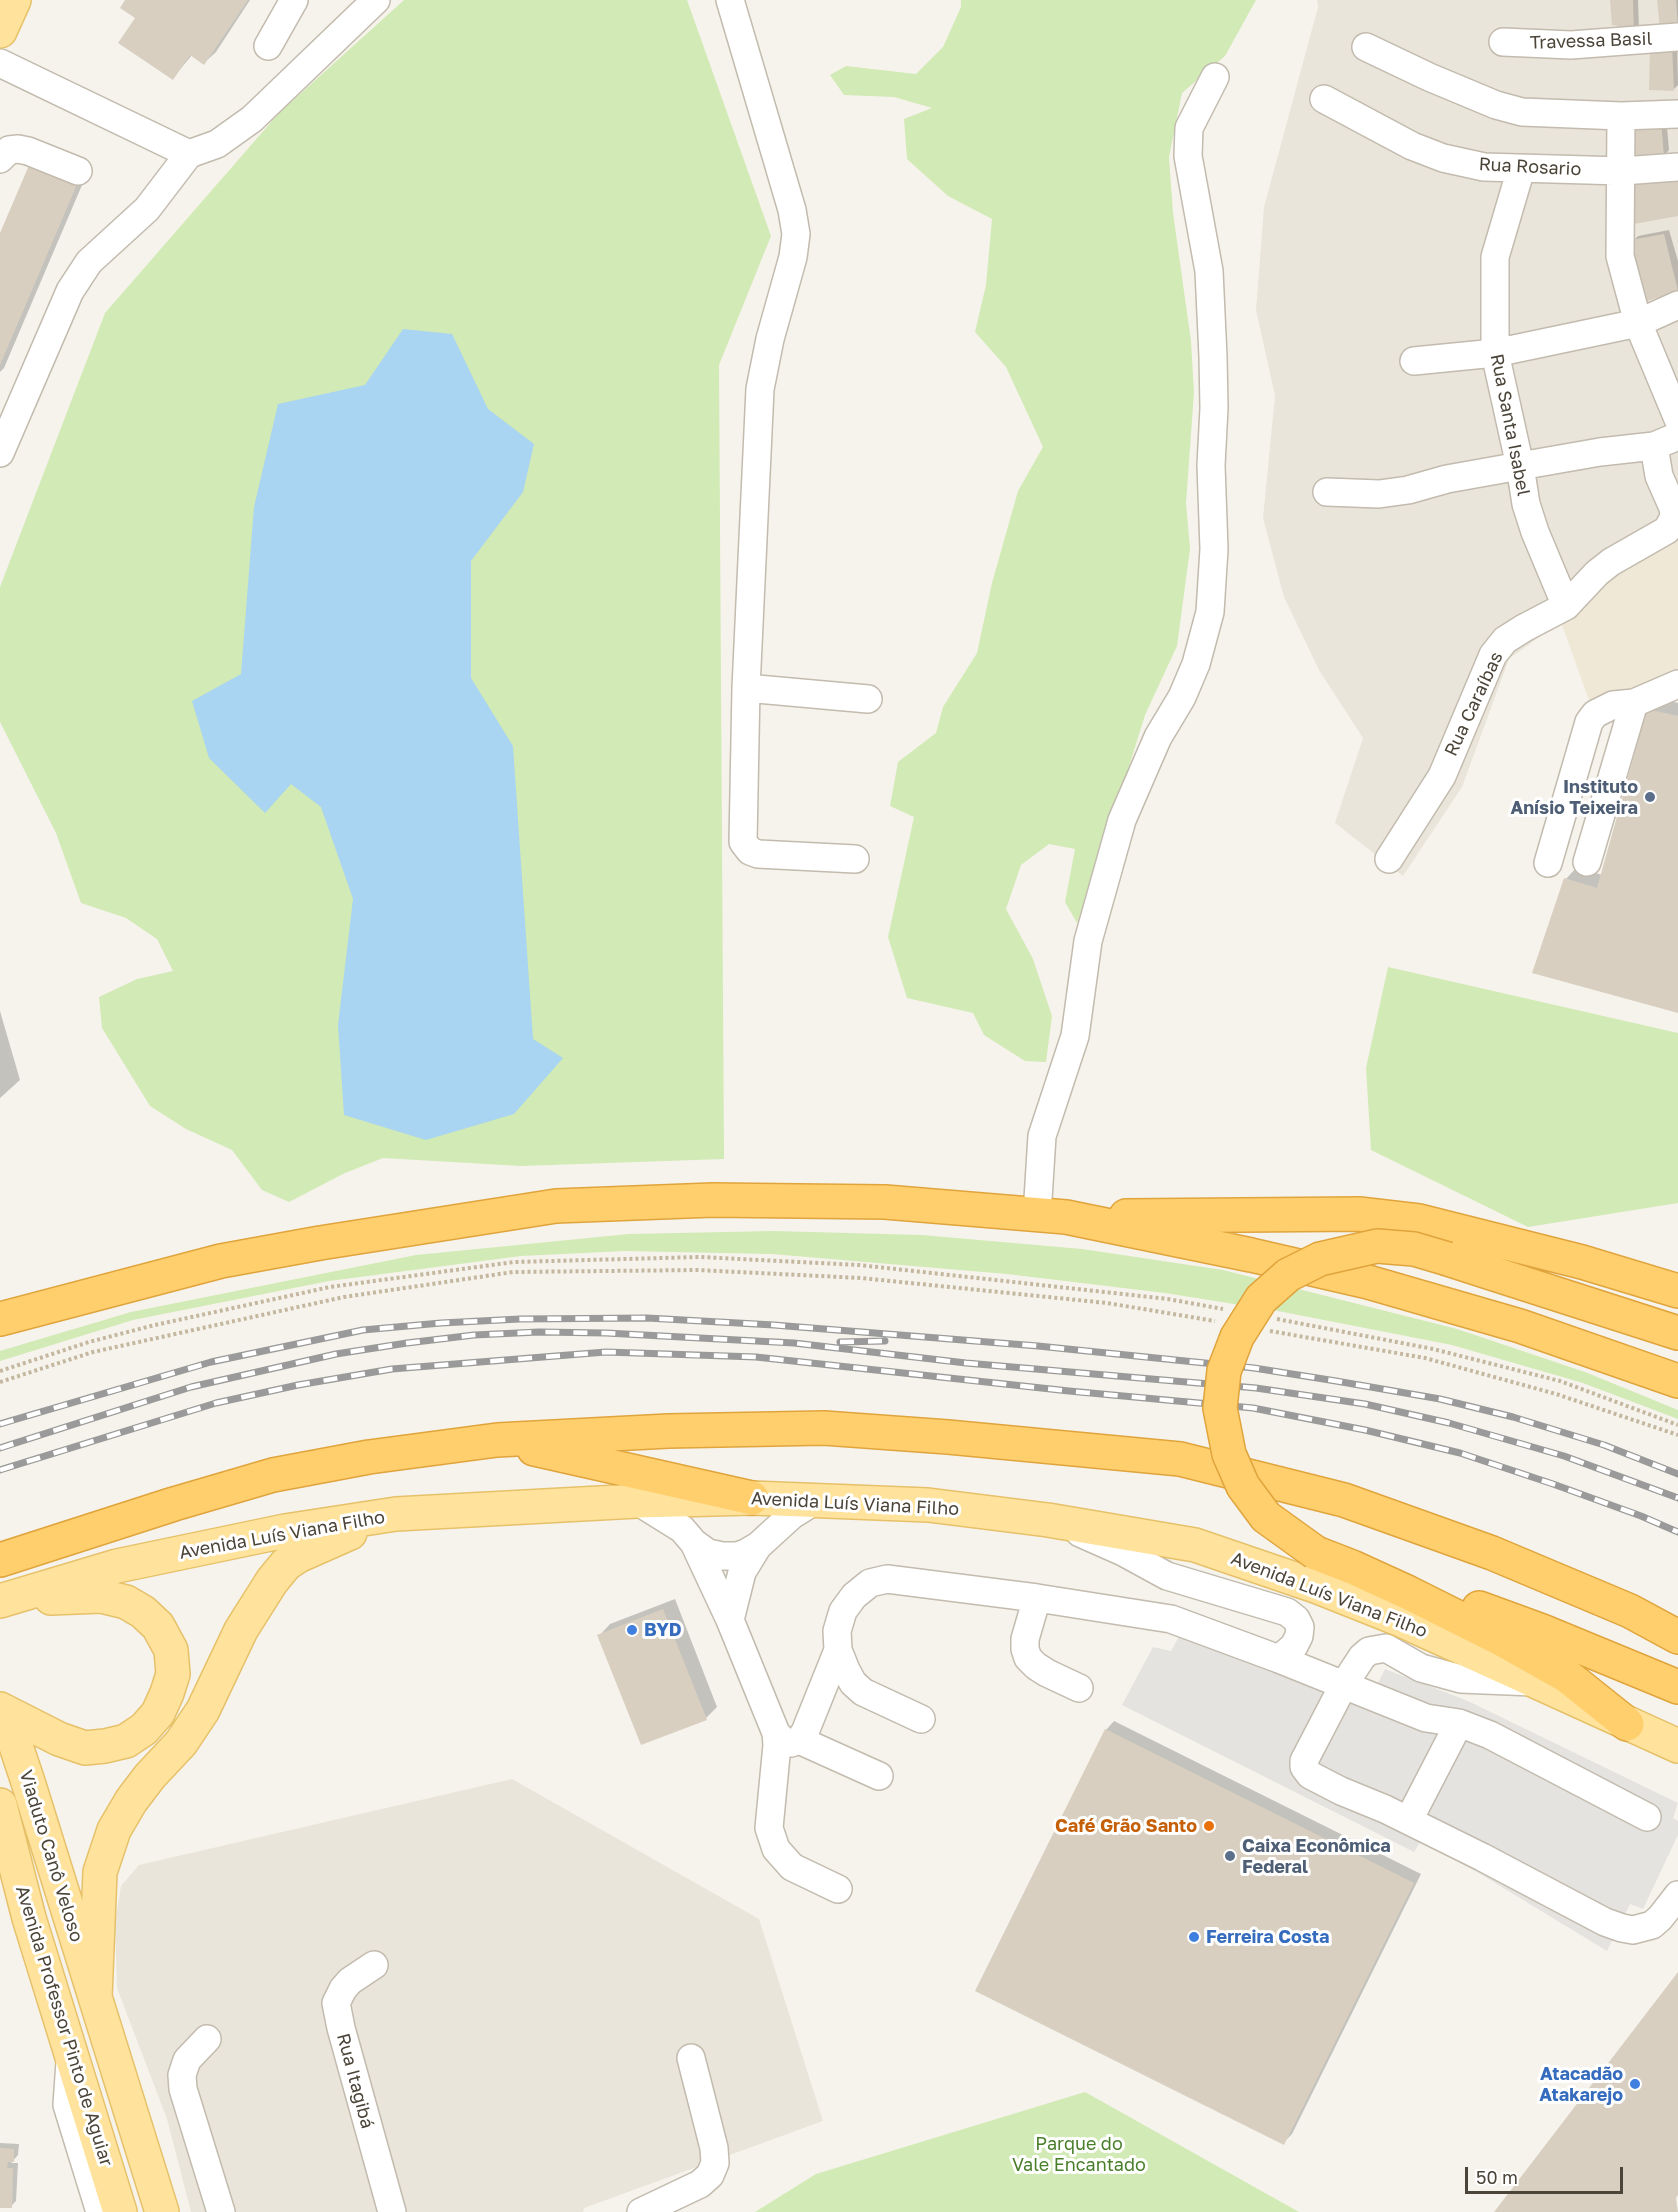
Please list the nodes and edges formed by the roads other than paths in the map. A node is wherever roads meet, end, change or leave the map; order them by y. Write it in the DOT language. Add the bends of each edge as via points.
graph roads {
  1 [pos="14,0"];
  2 [pos="294,0"];
  3 [pos="376,0"];
  4 [pos="730,0"];
  5 [pos="0,31"];
  6 [pos="1678,37"];
  7 [pos="1503,42"];
  8 [pos="268,46"];
  9 [pos="1366,47"];
  10 [pos="0,63"];
  11 [pos="1215,77"];
  12 [pos="1324,99"];
  13 [pos="1678,114"];
  14 [pos="1622,116"];
  15 [pos="189,154"];
  16 [pos="0,159"];
  17 [pos="1678,167"];
  18 [pos="1521,168"];
  19 [pos="78,171"];
  20 [pos="1622,171"];
  21 [pos="1678,305"];
  22 [pos="1638,323"];
  23 [pos="1495,353"];
  24 [pos="1414,361"];
  25 [pos="1678,418"];
  26 [pos="1666,441"];
  27 [pos="0,453"];
  28 [pos="1520,466"];
  29 [pos="1327,492"];
  30 [pos="1566,606"];
  31 [pos="1678,684"];
  32 [pos="746,688"];
  33 [pos="868,699"];
  34 [pos="1634,703"];
  35 [pos="855,859"];
  36 [pos="1389,859"];
  37 [pos="1587,862"];
  38 [pos="1548,863"];
  39 [pos="1051,1216"];
  40 [pos="1678,1291"];
  41 [pos="0,1319"];
  42 [pos="1678,1333"];
  43 [pos="1678,1381"];
  44 [pos="497,1440"];
  45 [pos="752,1498"];
  46 [pos="816,1500"];
  47 [pos="637,1501"];
  48 [pos="396,1514"];
  49 [pos="1048,1520"];
  50 [pos="694,1543"];
  51 [pos="758,1546"];
  52 [pos="0,1560"];
  53 [pos="1352,1567"];
  54 [pos="1037,1598"];
  55 [pos="1,1601"];
  56 [pos="730,1620"];
  57 [pos="1678,1637"];
  58 [pos="838,1650"];
  59 [pos="1280,1659"];
  60 [pos="1540,1682"];
  61 [pos="1343,1686"];
  62 [pos="1678,1687"];
  63 [pos="1078,1688"];
  64 [pos="0,1708"];
  65 [pos="0,1718"];
  66 [pos="921,1719"];
  67 [pos="1459,1723"];
  68 [pos="1627,1724"];
  69 [pos="787,1737"];
  70 [pos="1678,1746"];
  71 [pos="879,1776"];
  72 [pos="0,1805"];
  73 [pos="1415,1808"];
  74 [pos="1647,1817"];
  75 [pos="838,1889"];
  76 [pos="1678,1895"];
  77 [pos="374,1965"];
  78 [pos="95,1997"];
  79 [pos="207,2039"];
  80 [pos="70,2052"];
  81 [pos="691,2058"];
  82 [pos="100,2212"];
  83 [pos="120,2212"];
  84 [pos="162,2212"];
  85 [pos="221,2212"];
  86 [pos="392,2212"];
  87 [pos="641,2212"];
  1 -- 5 [label="main road"];
  2 -- 8 [label="street"];
  3 -- 15 [label="street" via="252,120 232,136"];
  4 -- 32 [label="street" via="796,234 760,389"];
  6 -- 7 [label="street, Travessa Basil" via="1571,45"];
  9 -- 14 [label="street" via="1496,105 1522,112"];
  10 -- 15 [label="street"];
  11 -- 39 [label="street" via="1189,128 1188,156 1209,271 1214,357 1214,549 1210,612 1196,664 1158,737 1122,820 1088,941 1075,1036 1042,1136"];
  12 -- 18 [label="street, Rua Rosario" via="1412,146 1443,158 1484,167"];
  13 -- 14 [label="street"];
  14 -- 20 [label="street"];
  15 -- 27 [label="street" via="147,208 89,262 76,281"];
  16 -- 19 [label="street" via="9,150 18,149"];
  17 -- 20 [label="street, Rua Rosario"];
  18 -- 20 [label="street, Rua Rosario"];
  18 -- 23 [label="street, Rua Santa Isabel" via="1495,257"];
  20 -- 22 [label="street" via="1620,256"];
  21 -- 22 [label="street"];
  22 -- 23 [label="street"];
  22 -- 25 [label="street"];
  23 -- 24 [label="street"];
  23 -- 28 [label="street, Rua Santa Isabel"];
  26 -- 28 [label="street"];
  26 -- 30 [label="street, Rua Caraíbas" via="1659,476 1674,510 1667,530 1611,562"];
  28 -- 29 [label="street" via="1388,492"];
  28 -- 30 [label="street, Rua Santa Isabel" via="1535,532"];
  30 -- 36 [label="street, Rua Caraíbas" via="1505,640 1493,655 1442,776"];
  31 -- 34 [label="street"];
  32 -- 33 [label="street"];
  32 -- 35 [label="street" via="746,847 758,854"];
  34 -- 37 [label="street"];
  34 -- 38 [label="street" via="1613,705 1595,714 1589,722"];
  39 -- 40 [label="highway" via="1359,1214 1419,1221"];
  39 -- 41 [label="highway" via="885,1202 713,1200 556,1206 221,1261"];
  39 -- 43 [label="highway" via="1240,1252 1368,1282 1520,1326"];
  42 -- 53 [label="highway, bridge" via="1414,1249 1377,1246 1320,1259 1288,1275 1261,1299 1237,1337 1224,1371 1220,1408 1229,1454 1243,1486 1266,1517 1316,1553"];
  44 -- 45 [label="highway"];
  44 -- 52 [label="highway" via="369,1456 273,1475"];
  44 -- 57 [label="highway" via="824,1428 1180,1460 1365,1507 1502,1557 1630,1611"];
  45 -- 46 [label="main road, Avenida Luís Viana Filho"];
  45 -- 47 [label="main road, Avenida Luís Viana Filho"];
  46 -- 49 [label="main road, Avenida Luís Viana Filho" via="928,1505"];
  46 -- 51 [label="street" via="792,1515"];
  47 -- 48 [label="main road, Avenida Luís Viana Filho"];
  47 -- 50 [label="street" via="682,1529"];
  48 -- 55 [label="main road, Avenida Luís Viana Filho" via="285,1531 117,1566"];
  48 -- 78 [label="main road" via="286,1564 241,1630 203,1710 181,1743 131,1801 114,1830 99,1872"];
  49 -- 59 [label="street" via="1167,1576 1287,1612 1296,1619 1299,1636"];
  49 -- 60 [label="main road, Avenida Luís Viana Filho" via="1195,1545 1318,1587"];
  50 -- 51 [label="street" via="708,1553 722,1556 737,1556"];
  50 -- 56 [label="street"];
  51 -- 56 [label="street" via="742,1572"];
  53 -- 62 [label="highway" via="1401,1579 1508,1618"];
  53 -- 68 [label="highway" via="1503,1640 1567,1676"];
  54 -- 58 [label="street" via="887,1579 870,1583 843,1611 837,1631"];
  54 -- 59 [label="street" via="1171,1619"];
  54 -- 63 [label="street" via="1025,1640 1028,1658 1047,1673"];
  55 -- 64 [label="main road" via="101,1596 126,1602 158,1626 171,1650 173,1674 158,1713 144,1729 126,1741 105,1746 85,1748 68,1742"];
  56 -- 69 [label="street"];
  58 -- 66 [label="street" via="853,1683 863,1692"];
  58 -- 69 [label="street" via="805,1732"];
  59 -- 61 [label="street"];
  60 -- 61 [label="street" via="1461,1679 1421,1668 1386,1648 1378,1648 1362,1657"];
  60 -- 68 [label="main road, Avenida Luís Viana Filho"];
  61 -- 67 [label="street" via="1426,1718"];
  61 -- 76 [label="street" via="1304,1761 1310,1775 1622,1928 1643,1929 1660,1918"];
  65 -- 78 [label="main road, Viaduto Canô Veloso" via="15,1743"];
  67 -- 73 [label="street"];
  67 -- 74 [label="street"];
  68 -- 70 [label="main road, Avenida Luís Viana Filho"];
  69 -- 71 [label="street"];
  69 -- 75 [label="street" via="777,1745 770,1828 776,1849 792,1867"];
  72 -- 80 [label="main road, Avenida Professor Pinto de Aguiar"];
  77 -- 86 [label="street, Rua Itagibá" via="350,1981 336,2003"];
  78 -- 84 [label="main road"];
  79 -- 85 [label="street" via="187,2060 183,2089"];
  80 -- 82 [label="street" via="68,2105"];
  80 -- 83 [label="main road, Avenida Professor Pinto de Aguiar"];
  81 -- 87 [label="street" via="715,2163 700,2184"];
}
